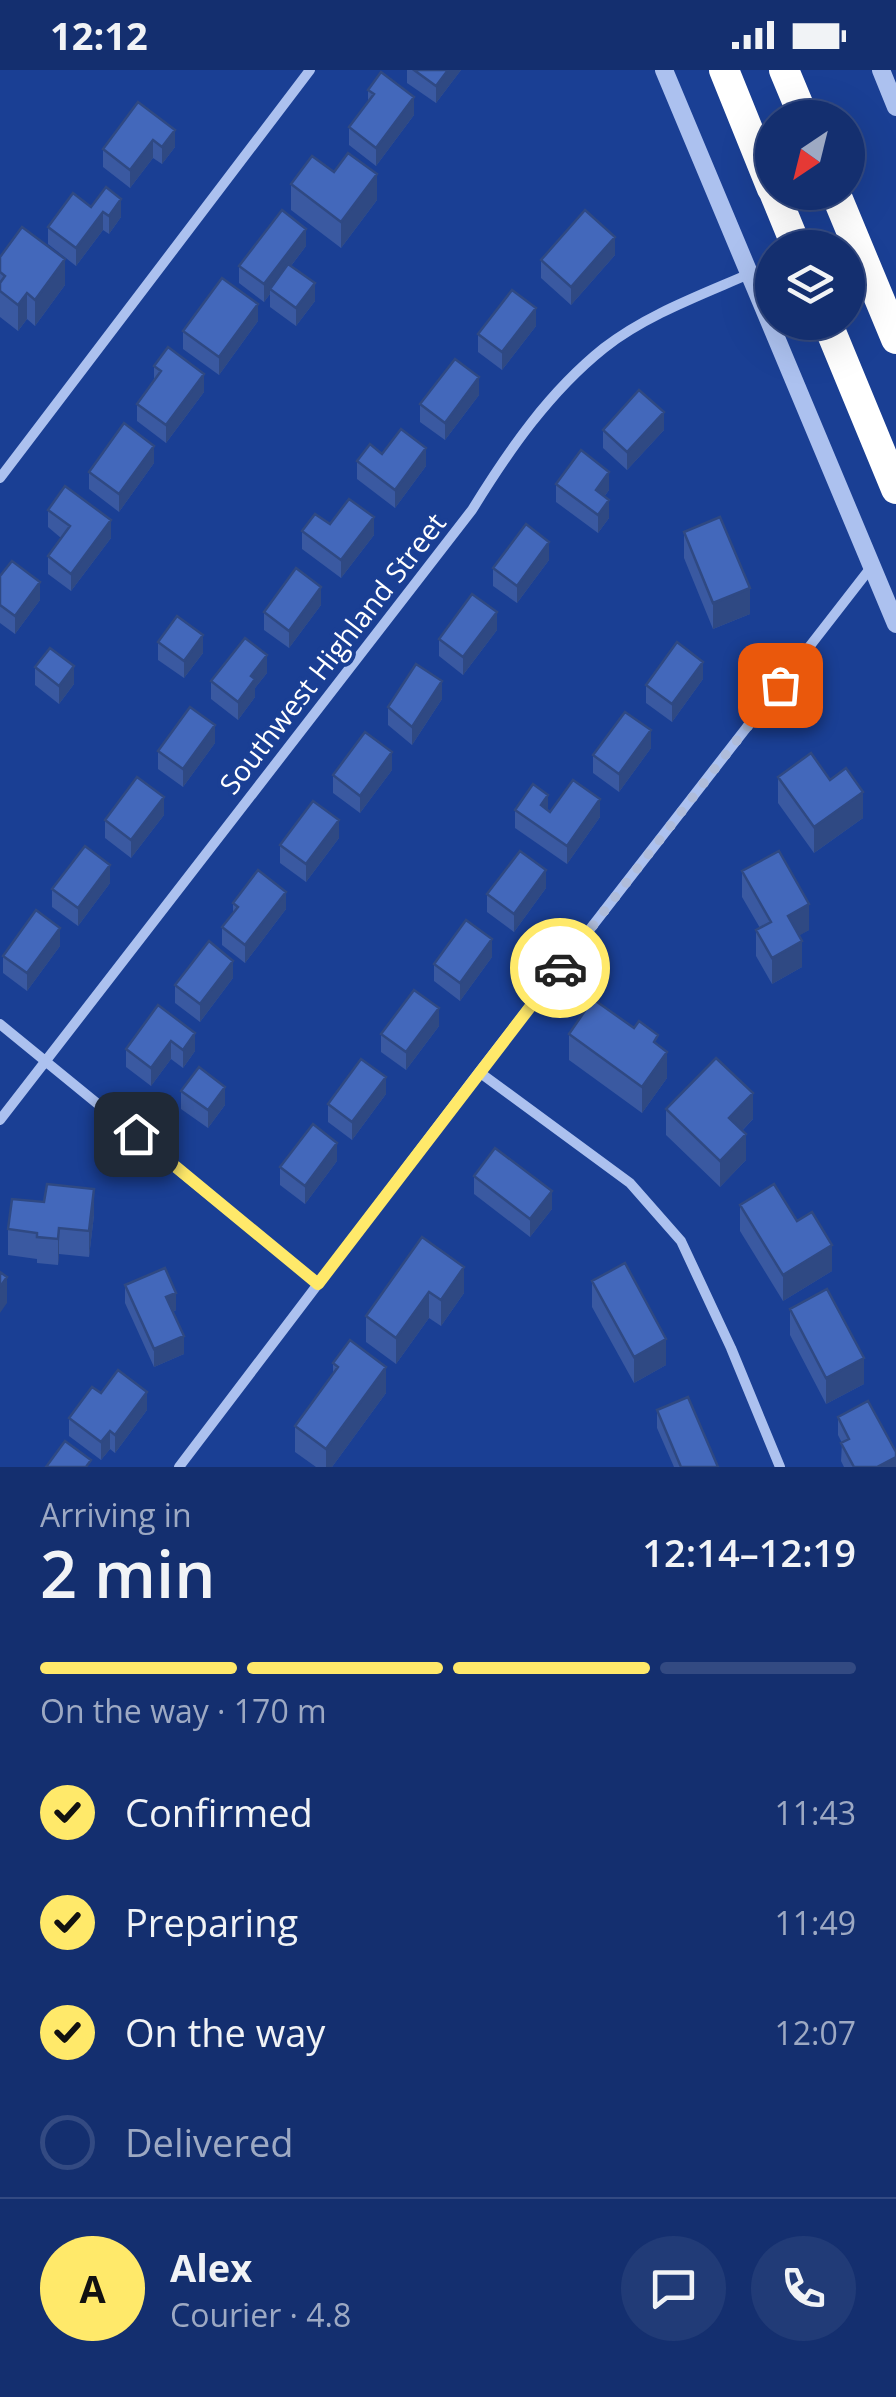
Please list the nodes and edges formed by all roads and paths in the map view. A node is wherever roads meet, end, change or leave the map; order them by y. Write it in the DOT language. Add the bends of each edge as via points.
graph roads {
  1 [pos="310,70"];
  2 [pos="664,70"];
  3 [pos="724,70"];
  4 [pos="784,70"];
  5 [pos="880,70"];
  6 [pos="796,100"];
  7 [pos="896,107"];
  8 [pos="755,146"];
  9 [pos="842,210"];
  10 [pos="750,274"];
  11 [pos="896,339"];
  12 [pos="835,340"];
  13 [pos="0,478"];
  14 [pos="896,490"];
  15 [pos="872,566"];
  16 [pos="896,624"];
  17 [pos="0,1024"];
  18 [pos="45,1059"];
  19 [pos="479,1072"];
  20 [pos="0,1120"];
  21 [pos="318,1284"];
  22 [pos="178,1467"];
  23 [pos="780,1467"];
  1 -- 13 [label="street"];
  2 -- 10 [label="street"];
  3 -- 8 [label="highway"];
  4 -- 6 [label="highway"];
  5 -- 7 [label="street"];
  9 -- 11 [label="highway"];
  10 -- 15 [label="street"];
  10 -- 18 [label="street, Southwest Highland Street" via="663,312 606,347 546,404 472,510"];
  12 -- 14 [label="highway"];
  15 -- 16 [label="street"];
  15 -- 19 [label="street"];
  17 -- 18 [label="street"];
  18 -- 20 [label="street, Southwest Highland Street"];
  18 -- 21 [label="street"];
  19 -- 21 [label="street"];
  19 -- 23 [label="street" via="630,1183 681,1241"];
  21 -- 22 [label="street"];
}
